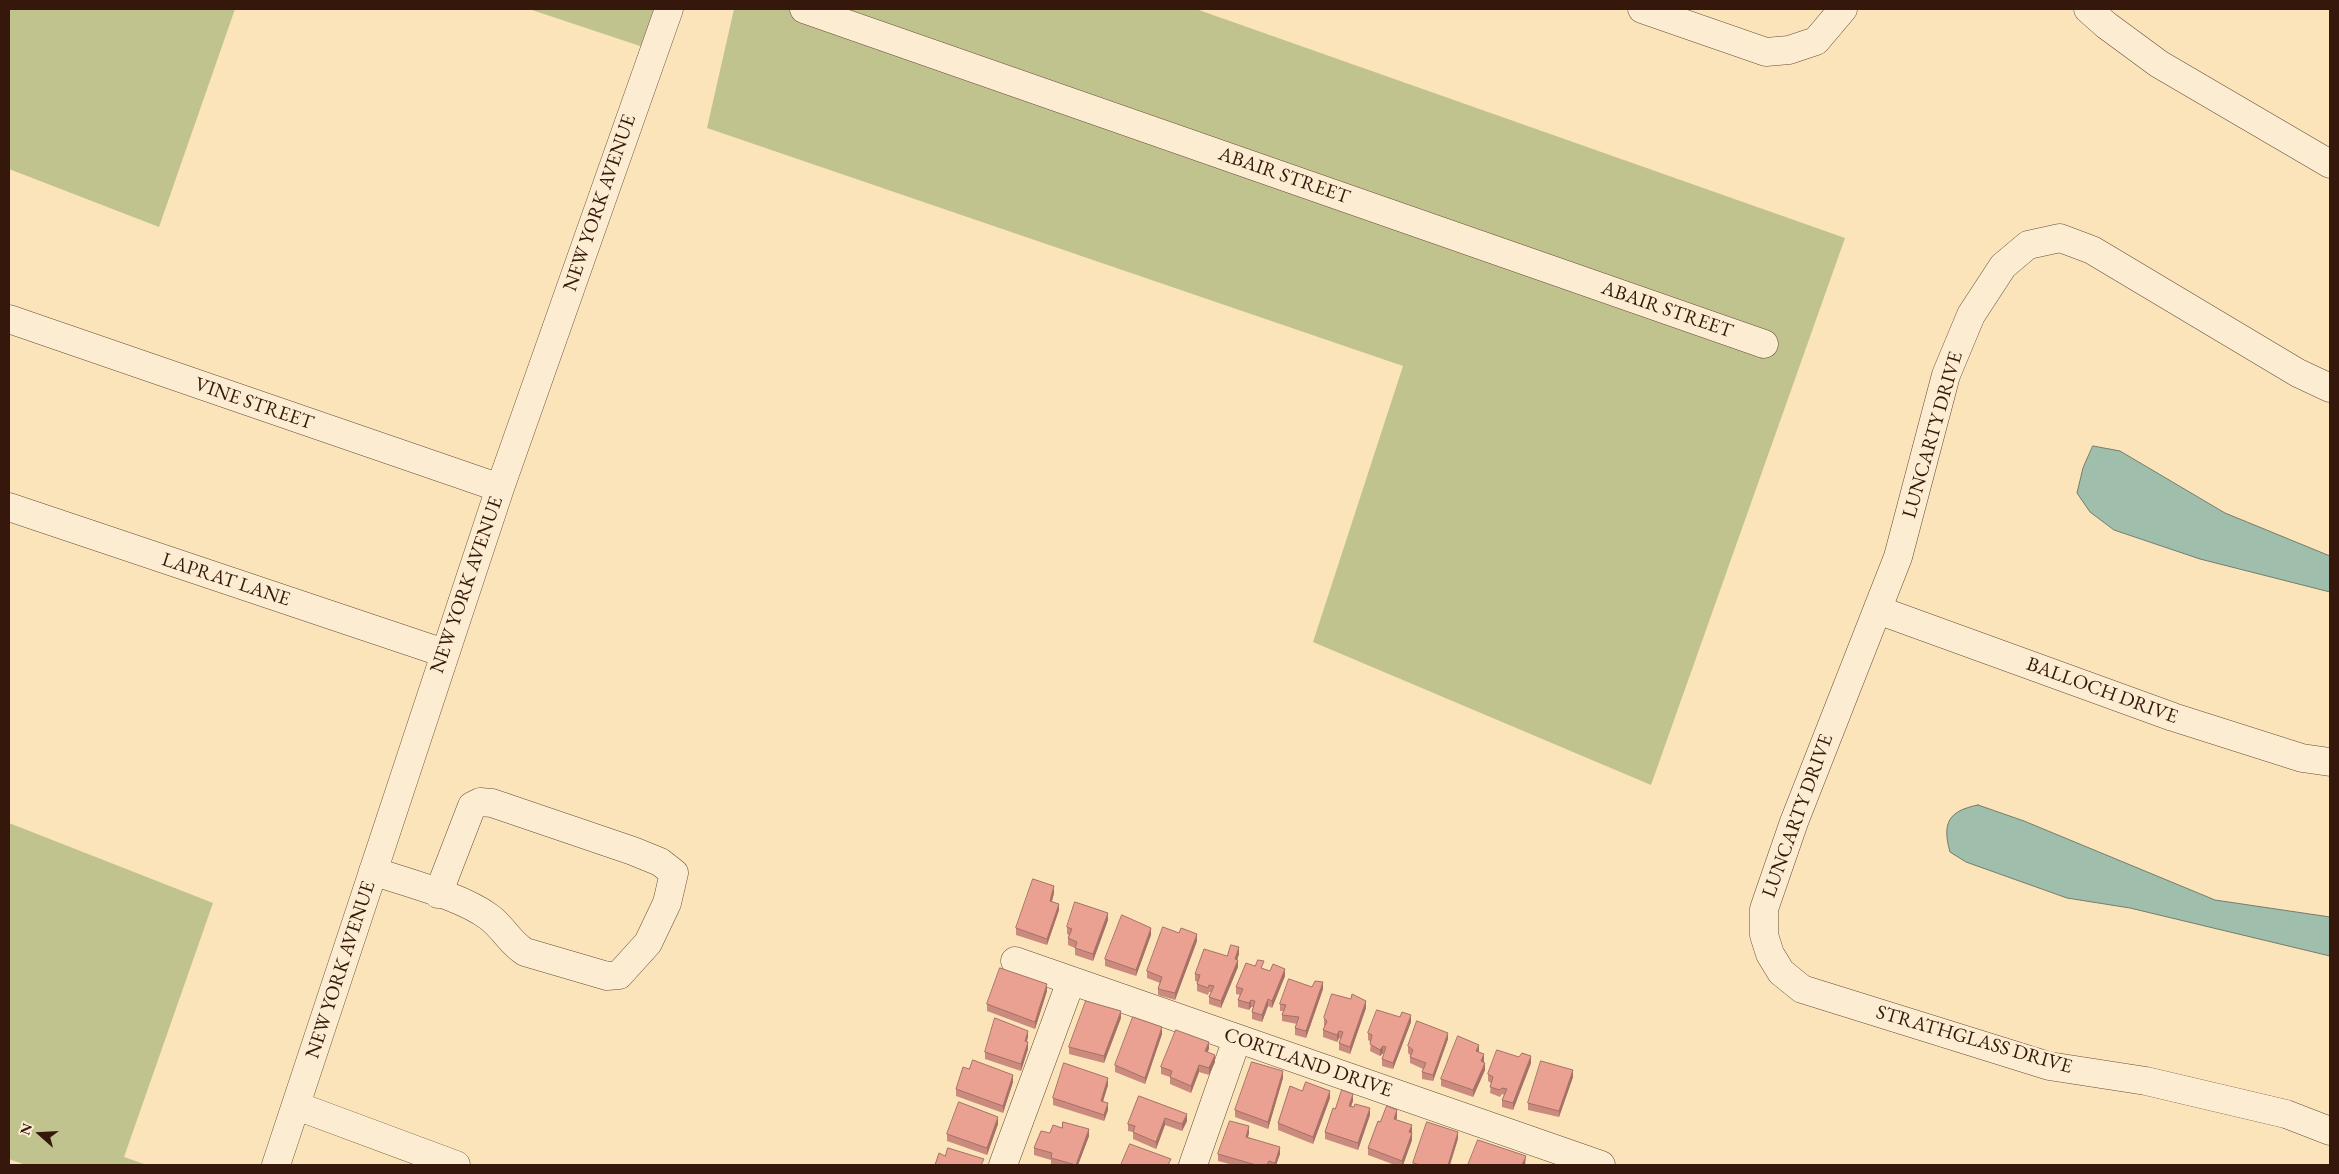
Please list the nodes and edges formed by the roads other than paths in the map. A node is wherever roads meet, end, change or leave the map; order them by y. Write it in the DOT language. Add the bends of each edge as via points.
graph roads {
  1 [pos="668,9"];
  2 [pos="804,9"];
  3 [pos="1642,9"];
  4 [pos="1843,9"];
  5 [pos="2096,14"];
  6 [pos="2330,164"];
  7 [pos="9,319"];
  8 [pos="1764,344"];
  9 [pos="2330,388"];
  10 [pos="500,488"];
  11 [pos="9,507"];
  12 [pos="1878,610"];
  13 [pos="444,653"];
  14 [pos="2330,762"];
  15 [pos="373,871"];
  16 [pos="438,894"];
  17 [pos="1764,935"];
  18 [pos="1015,961"];
  19 [pos="1071,981"];
  20 [pos="1237,1039"];
  21 [pos="297,1106"];
  22 [pos="2330,1131"];
  23 [pos="1547,1156"];
  24 [pos="276,1165"];
  25 [pos="456,1165"];
  26 [pos="1003,1165"];
  27 [pos="1193,1165"];
  28 [pos="1601,1165"];
  1 -- 10 [label="street, NEW YORK AVENUE"];
  2 -- 8 [label="street, ABAIR STREET"];
  3 -- 4 [label="street" via="1766,52 1789,50 1816,41"];
  5 -- 6 [label="street" via="2159,64"];
  7 -- 10 [label="street, VINE STREET"];
  9 -- 12 [label="street, LUNCARTY DRIVE" via="2298,373 2092,250 2060,238 2028,245 2003,266 1971,314 1946,375 1898,557"];
  10 -- 13 [label="street, NEW YORK AVENUE"];
  11 -- 13 [label="street, LAPRAT LANE"];
  12 -- 14 [label="street, BALLOCH DRIVE" via="2173,717 2302,758"];
  12 -- 17 [label="street, LUNCARTY DRIVE" via="1794,822 1764,909"];
  13 -- 15 [label="street, NEW YORK AVENUE"];
  15 -- 16 [label="street"];
  15 -- 21 [label="street, NEW YORK AVENUE"];
  16 -- 16 [label="street" via="489,917 516,946 526,952 607,976 619,975 648,942 667,903 674,873 660,862 633,851 492,803 480,802 472,806"];
  17 -- 22 [label="street, STRATHGLASS DRIVE" via="1781,972 1802,989 2049,1066 2156,1083 2286,1114"];
  18 -- 19 [label="street, CORTLAND DRIVE"];
  19 -- 20 [label="street, CORTLAND DRIVE"];
  19 -- 26 [label="street"];
  20 -- 23 [label="street, CORTLAND DRIVE"];
  20 -- 27 [label="street"];
  21 -- 24 [label="street, NEW YORK AVENUE"];
  21 -- 25 [label="street"];
  23 -- 28 [label="street, CORTLAND DRIVE"];
}
